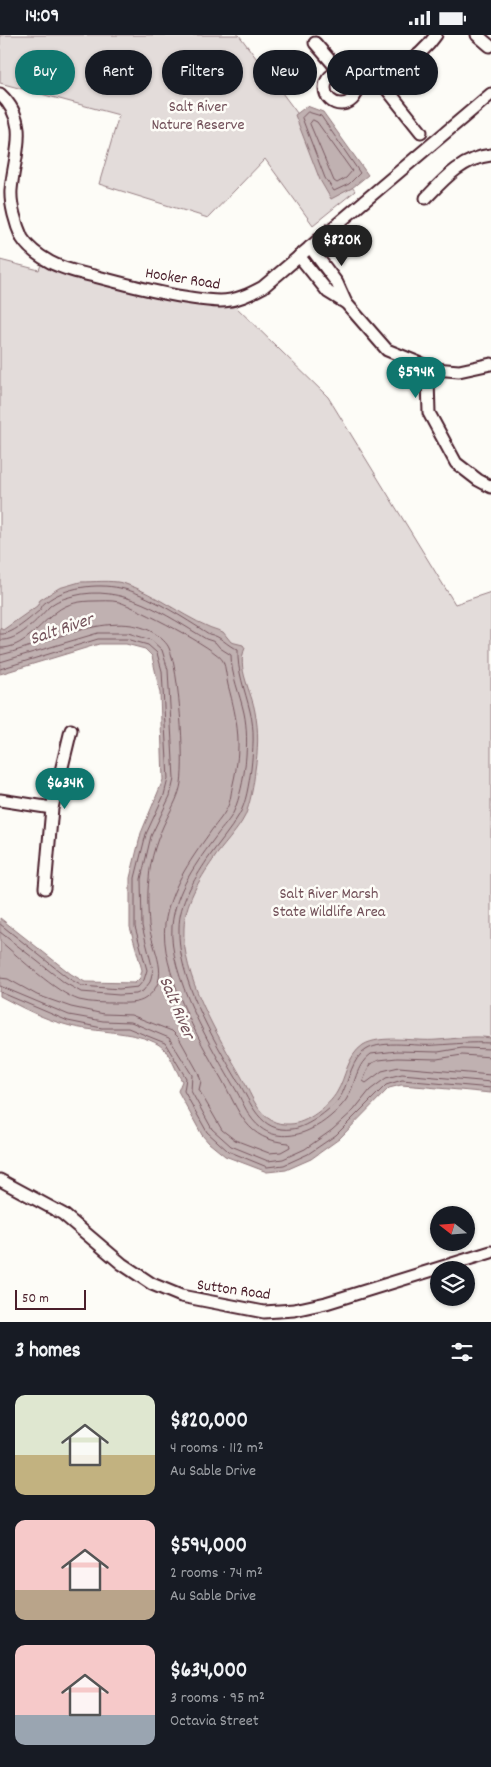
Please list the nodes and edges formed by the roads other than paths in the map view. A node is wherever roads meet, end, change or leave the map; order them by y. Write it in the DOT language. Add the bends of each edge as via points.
graph roads {
  1 [pos="436,35"];
  2 [pos="477,35"];
  3 [pos="316,43"];
  4 [pos="490,46"];
  5 [pos="425,50"];
  6 [pos="327,56"];
  7 [pos="327,81"];
  8 [pos="0,94"];
  9 [pos="491,94"];
  10 [pos="356,95"];
  11 [pos="392,95"];
  12 [pos="421,132"];
  13 [pos="491,155"];
  14 [pos="426,198"];
  15 [pos="310,247"];
  16 [pos="299,256"];
  17 [pos="346,303"];
  18 [pos="491,365"];
  19 [pos="434,369"];
  20 [pos="491,487"];
  21 [pos="71,730"];
  22 [pos="0,800"];
  23 [pos="52,808"];
  24 [pos="45,888"];
  25 [pos="0,1180"];
  26 [pos="491,1252"];
  27 [pos="262,1317"];
  1 -- 5 [label="street"];
  2 -- 4 [label="street"];
  3 -- 6 [label="street"];
  7 -- 10 [label="street" via="325,90 334,102 349,102"];
  8 -- 16 [label="street, Hooker Road" via="10,103 17,117 19,135 10,192 15,217 22,238 35,253 52,263 132,286 220,301 245,296 263,287"];
  9 -- 15 [label="street, Hooker Road"];
  11 -- 12 [label="street"];
  13 -- 14 [label="street" via="477,156 452,171"];
  15 -- 16 [label="street, Hooker Road"];
  15 -- 17 [label="street" via="337,283"];
  16 -- 17 [label="street" via="328,291"];
  17 -- 19 [label="street" via="387,350"];
  18 -- 19 [label="street" via="459,371"];
  19 -- 20 [label="street" via="428,379 430,413 456,463"];
  21 -- 23 [label="street"];
  22 -- 23 [label="street"];
  23 -- 24 [label="street"];
  25 -- 27 [label="street, Sutton Road" via="63,1215 122,1264 152,1284 181,1297"];
  26 -- 27 [label="street, Sutton Road" via="326,1303"];
}
